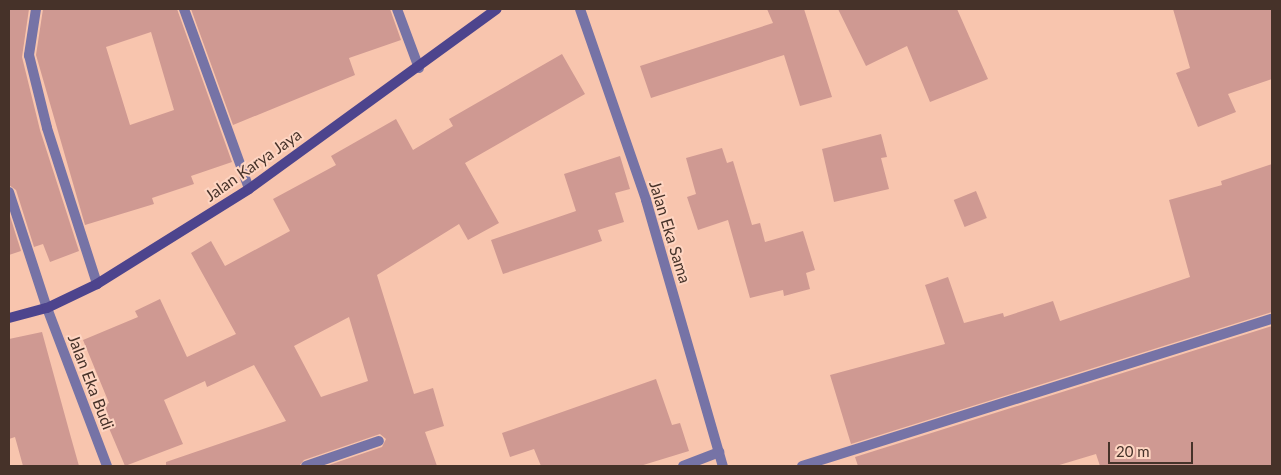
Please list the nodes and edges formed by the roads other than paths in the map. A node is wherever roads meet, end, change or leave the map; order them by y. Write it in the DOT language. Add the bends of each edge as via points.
graph roads {
  1 [pos="36,9"];
  2 [pos="184,9"];
  3 [pos="397,9"];
  4 [pos="497,9"];
  5 [pos="580,9"];
  6 [pos="419,68"];
  7 [pos="250,189"];
  8 [pos="9,192"];
  9 [pos="97,284"];
  10 [pos="47,308"];
  11 [pos="9,318"];
  12 [pos="1272,319"];
  13 [pos="379,441"];
  14 [pos="719,452"];
  15 [pos="107,466"];
  16 [pos="306,466"];
  17 [pos="684,466"];
  18 [pos="723,466"];
  19 [pos="802,466"];
  1 -- 9 [label="street" via="29,55 47,128"];
  2 -- 7 [label="street"];
  3 -- 6 [label="street"];
  4 -- 6 [label="main road, Jalan Karya Jaya"];
  5 -- 14 [label="street, Jalan Eka Sama" via="646,200"];
  6 -- 7 [label="main road, Jalan Karya Jaya"];
  7 -- 9 [label="main road, Jalan Karya Jaya"];
  8 -- 10 [label="street, Jalan Eka Budi"];
  9 -- 10 [label="main road, Jalan Karya Jaya"];
  10 -- 11 [label="main road, Jalan Karya Jaya"];
  10 -- 15 [label="street, Jalan Eka Budi"];
  12 -- 19 [label="street"];
  13 -- 16 [label="street"];
  14 -- 17 [label="street"];
  14 -- 18 [label="street, Jalan Eka Sama"];
}
